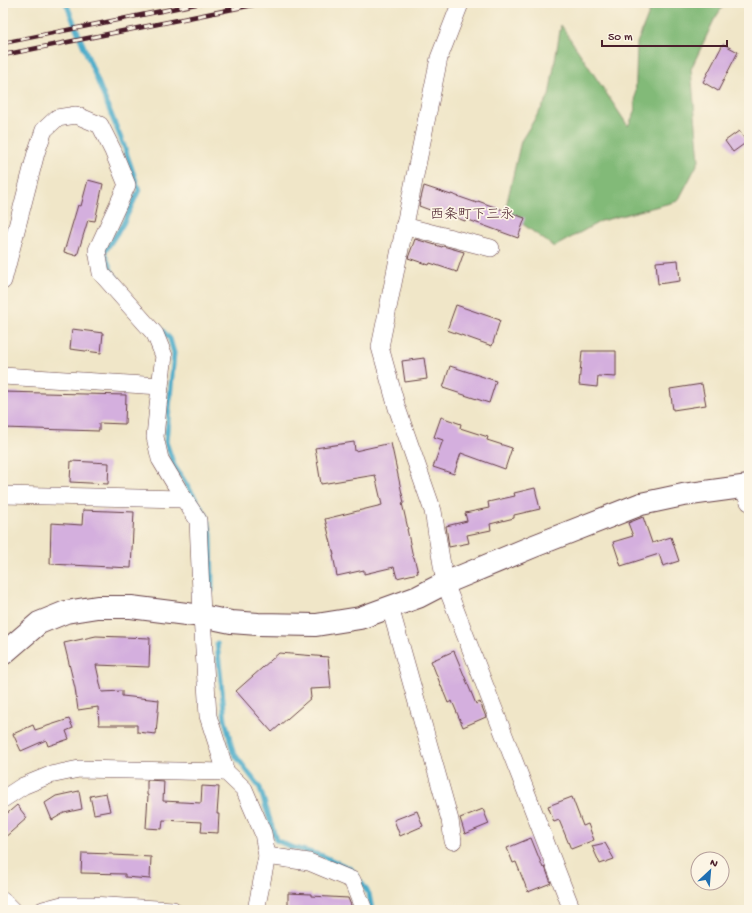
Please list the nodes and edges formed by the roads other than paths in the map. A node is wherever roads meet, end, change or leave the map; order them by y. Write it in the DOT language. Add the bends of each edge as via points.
graph roads {
  1 [pos="459,3"];
  2 [pos="404,226"];
  3 [pos="491,248"];
  4 [pos="3,281"];
  5 [pos="3,376"];
  6 [pos="160,386"];
  7 [pos="747,492"];
  8 [pos="3,495"];
  9 [pos="184,499"];
  10 [pos="445,583"];
  11 [pos="390,607"];
  12 [pos="202,616"];
  13 [pos="3,654"];
  14 [pos="226,772"];
  15 [pos="3,799"];
  16 [pos="453,841"];
  17 [pos="267,856"];
  18 [pos="3,901"];
  19 [pos="12,910"];
  20 [pos="43,910"];
  21 [pos="173,910"];
  22 [pos="256,910"];
  23 [pos="364,910"];
  24 [pos="572,910"];
  1 -- 2 [label="street" via="439,58"];
  2 -- 3 [label="street"];
  2 -- 10 [label="street" via="380,347 397,408 433,511"];
  4 -- 6 [label="street" via="44,130 57,118 76,115 100,125 127,185 98,250 101,273 154,334 164,356"];
  5 -- 6 [label="street"];
  6 -- 9 [label="street" via="155,437 160,459"];
  7 -- 10 [label="street" via="683,495 641,504"];
  8 -- 9 [label="street"];
  9 -- 12 [label="street" via="198,520"];
  10 -- 11 [label="street" via="418,597"];
  10 -- 24 [label="street"];
  11 -- 12 [label="street" via="360,618 316,625 231,622"];
  11 -- 16 [label="street" via="450,820"];
  12 -- 13 [label="street" via="131,607 97,607 66,612 39,623"];
  12 -- 14 [label="street" via="208,716"];
  14 -- 15 [label="street" via="79,769 50,775 23,786"];
  14 -- 17 [label="street" via="244,789 263,833"];
  17 -- 22 [label="street"];
  17 -- 23 [label="street" via="309,862 352,880"];
  18 -- 19 [label="street"];
  20 -- 21 [label="street" via="62,905 92,905"];
}
